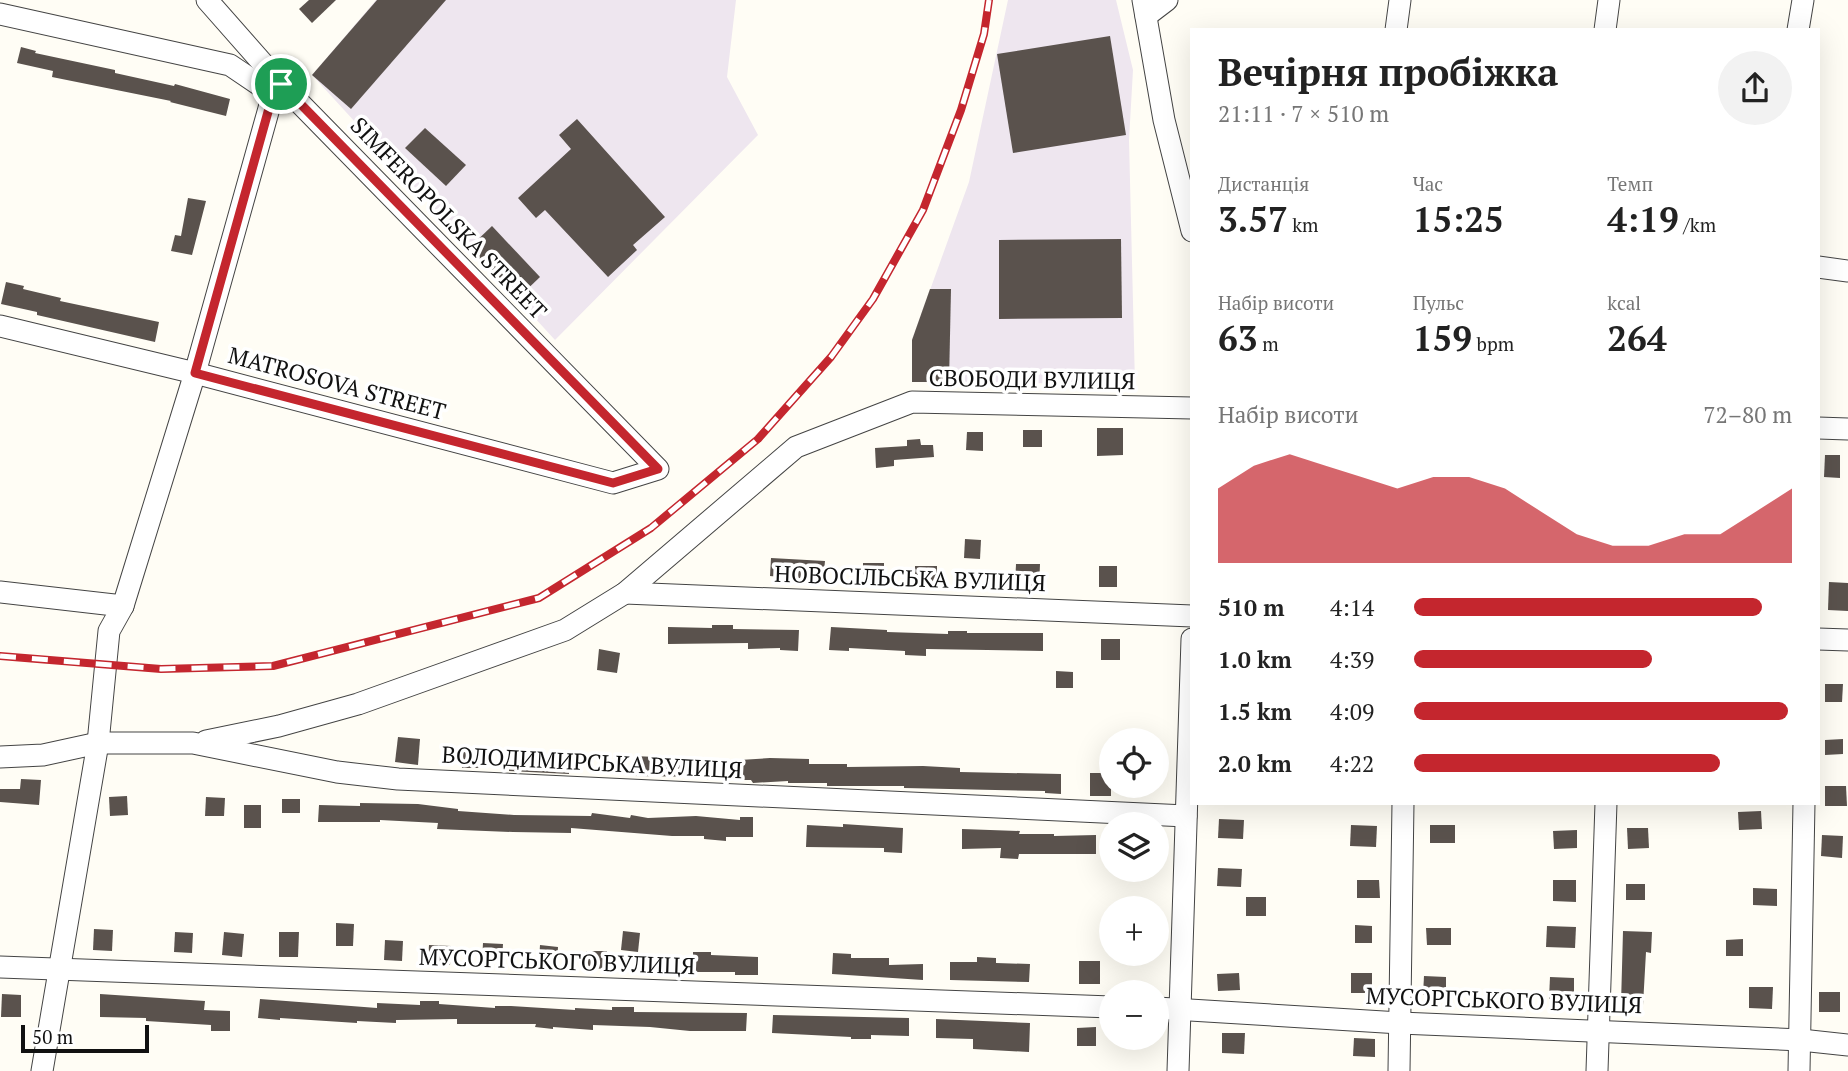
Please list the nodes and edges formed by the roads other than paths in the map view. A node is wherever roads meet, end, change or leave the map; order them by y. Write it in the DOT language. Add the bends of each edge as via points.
graph roads {
  1 [pos="207,0"];
  2 [pos="1167,0"];
  3 [pos="1400,0"];
  4 [pos="1609,0"];
  5 [pos="1803,0"];
  6 [pos="1144,8"];
  7 [pos="0,14"];
  8 [pos="1396,28"];
  9 [pos="1605,28"];
  10 [pos="1798,28"];
  11 [pos="277,89"];
  12 [pos="1190,224"];
  13 [pos="1820,267"];
  14 [pos="1848,271"];
  15 [pos="0,326"];
  16 [pos="195,373"];
  17 [pos="1190,408"];
  18 [pos="1820,428"];
  19 [pos="1848,429"];
  20 [pos="658,469"];
  21 [pos="0,592"];
  22 [pos="625,593"];
  23 [pos="123,606"];
  24 [pos="1190,616"];
  25 [pos="1820,639"];
  26 [pos="1848,640"];
  27 [pos="1190,698"];
  28 [pos="98,743"];
  29 [pos="193,743"];
  30 [pos="0,757"];
  31 [pos="1403,805"];
  32 [pos="1606,805"];
  33 [pos="1804,805"];
  34 [pos="1186,816"];
  35 [pos="0,967"];
  36 [pos="58,970"];
  37 [pos="1099,1007"];
  38 [pos="1169,1008"];
  39 [pos="1181,1009"];
  40 [pos="1400,1023"];
  41 [pos="1599,1030"];
  42 [pos="1801,1040"];
  43 [pos="1848,1045"];
  44 [pos="42,1071"];
  45 [pos="1178,1071"];
  46 [pos="1399,1071"];
  47 [pos="1597,1071"];
  48 [pos="1799,1071"];
  1 -- 11 [label="street, SIMFEROPOLSKA STREET"];
  2 -- 6 [label="street"];
  3 -- 8 [label="street"];
  4 -- 9 [label="street"];
  5 -- 10 [label="street"];
  6 -- 12 [label="street" via="1164,120"];
  7 -- 11 [label="street" via="230,65"];
  11 -- 16 [label="street"];
  11 -- 20 [label="street, SIMFEROPOLSKA STREET"];
  13 -- 14 [label="street"];
  15 -- 16 [label="street, MATROSOVA STREET"];
  16 -- 20 [label="street, MATROSOVA STREET" via="613,483"];
  16 -- 23 [label="street"];
  17 -- 22 [label="street, СВОБОДИ ВУЛИЦЯ" via="912,402 796,447"];
  18 -- 19 [label="street"];
  21 -- 23 [label="street"];
  22 -- 24 [label="street, НОВОСІЛЬСЬКА ВУЛИЦЯ"];
  22 -- 29 [label="street, СВОБОДИ ВУЛИЦЯ" via="565,630 358,704"];
  23 -- 28 [label="street" via="109,631"];
  25 -- 26 [label="street"];
  27 -- 34 [label="street"];
  28 -- 29 [label="street, ВОЛОДИМИРСЬКА ВУЛИЦЯ"];
  28 -- 30 [label="street, ВОЛОДИМИРСЬКА ВУЛИЦЯ" via="43,755"];
  28 -- 36 [label="street"];
  29 -- 34 [label="street, ВОЛОДИМИРСЬКА ВУЛИЦЯ" via="337,772 398,779"];
  31 -- 40 [label="street"];
  32 -- 41 [label="street"];
  33 -- 42 [label="street"];
  34 -- 39 [label="street"];
  35 -- 36 [label="street, МУСОРГСЬКОГО ВУЛИЦЯ"];
  36 -- 37 [label="street, МУСОРГСЬКОГО ВУЛИЦЯ"];
  36 -- 44 [label="street"];
  38 -- 39 [label="street, МУСОРГСЬКОГО ВУЛИЦЯ"];
  39 -- 40 [label="street, МУСОРГСЬКОГО ВУЛИЦЯ"];
  39 -- 45 [label="street"];
  40 -- 41 [label="street, МУСОРГСЬКОГО ВУЛИЦЯ"];
  40 -- 46 [label="street"];
  41 -- 42 [label="street, МУСОРГСЬКОГО ВУЛИЦЯ"];
  41 -- 47 [label="street"];
  42 -- 43 [label="street, МУСОРГСЬКОГО ВУЛИЦЯ"];
  42 -- 48 [label="street"];
}
